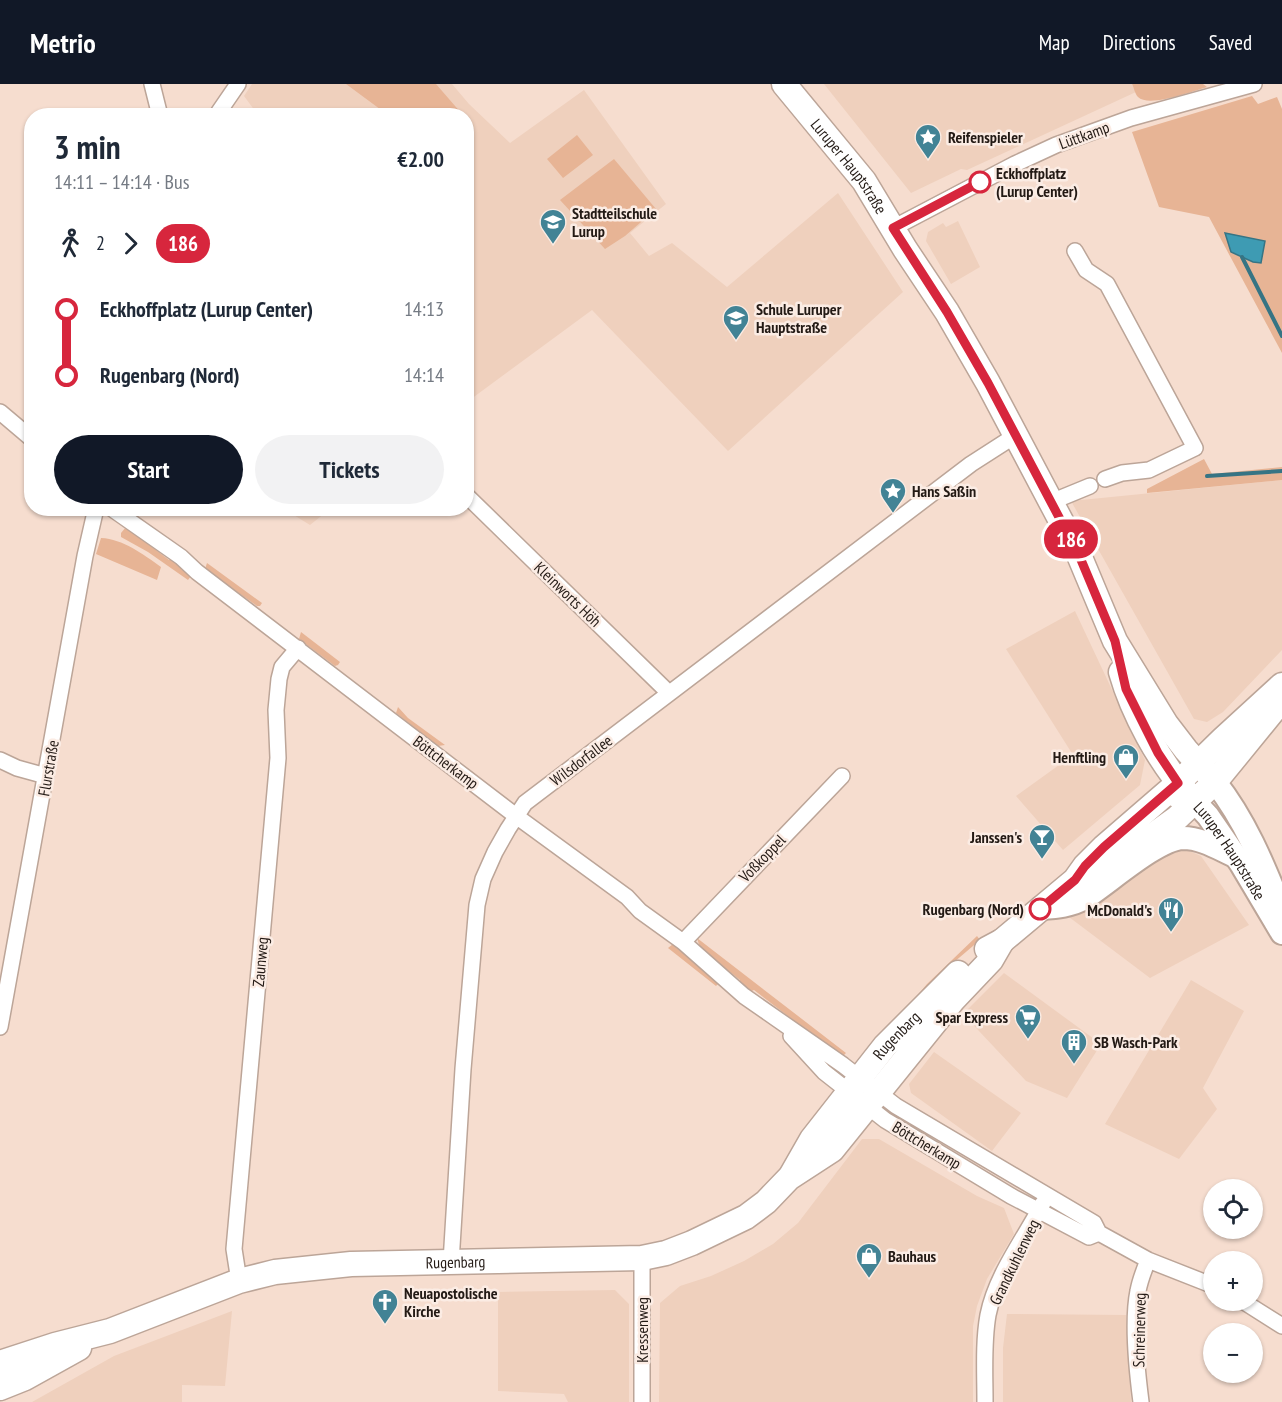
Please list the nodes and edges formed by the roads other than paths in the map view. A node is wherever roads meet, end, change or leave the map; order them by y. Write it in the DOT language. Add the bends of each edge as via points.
graph roads {
  1 [pos="152,84"];
  2 [pos="238,84"];
  3 [pos="784,84"];
  4 [pos="1254,84"];
  5 [pos="158,108"];
  6 [pos="222,108"];
  7 [pos="893,228"];
  8 [pos="1075,251"];
  9 [pos="0,412"];
  10 [pos="24,432"];
  11 [pos="1016,435"];
  12 [pos="1105,479"];
  13 [pos="1090,486"];
  14 [pos="1051,502"];
  15 [pos="474,503"];
  16 [pos="94,516"];
  17 [pos="122,516"];
  18 [pos="1115,641"];
  19 [pos="298,648"];
  20 [pos="1282,685"];
  21 [pos="669,693"];
  22 [pos="1282,699"];
  23 [pos="0,760"];
  24 [pos="1182,773"];
  25 [pos="46,776"];
  26 [pos="842,776"];
  27 [pos="1211,791"];
  28 [pos="516,816"];
  29 [pos="1235,856"];
  30 [pos="1075,880"];
  31 [pos="1041,908"];
  32 [pos="1282,911"];
  33 [pos="1282,933"];
  34 [pos="682,942"];
  35 [pos="0,1027"];
  36 [pos="864,1093"];
  37 [pos="1047,1195"];
  38 [pos="1039,1210"];
  39 [pos="1099,1233"];
  40 [pos="642,1258"];
  41 [pos="1148,1260"];
  42 [pos="451,1262"];
  43 [pos="239,1281"];
  44 [pos="1203,1282"];
  45 [pos="1259,1311"];
  46 [pos="1282,1326"];
  47 [pos="110,1331"];
  48 [pos="0,1363"];
  49 [pos="0,1388"];
  50 [pos="642,1402"];
  51 [pos="985,1402"];
  52 [pos="1141,1402"];
  1 -- 5 [label="street"];
  2 -- 6 [label="street"];
  3 -- 7 [label="main road, Luruper Hauptstraße" via="851,163"];
  4 -- 7 [label="street, Lüttkamp" via="1131,118 1056,145"];
  7 -- 11 [label="main road, Luruper Hauptstraße" via="947,312"];
  8 -- 12 [label="street" via="1086,270 1107,284 1195,448 1149,470"];
  9 -- 10 [label="street"];
  11 -- 14 [label="main road, Luruper Hauptstraße"];
  11 -- 21 [label="street, Wilsdorfallee" via="971,464"];
  13 -- 14 [label="street"];
  14 -- 18 [label="main road, Luruper Hauptstraße" via="1097,593"];
  15 -- 21 [label="street, Kleinworts Höh"];
  16 -- 25 [label="street, Flurstraße"];
  17 -- 19 [label="street, Böttcherkamp"];
  18 -- 24 [label="main road, Luruper Hauptstraße" via="1166,724"];
  18 -- 24 [label="main road, Luruper Hauptstraße" via="1126,689 1158,753"];
  19 -- 28 [label="street, Böttcherkamp"];
  19 -- 43 [label="street, Zaunweg" via="282,667 277,693 278,758 234,1248"];
  20 -- 24 [label="main road, Rugenbarg"];
  21 -- 28 [label="street, Wilsdorfallee" via="525,803"];
  22 -- 27 [label="main road, Rugenbarg"];
  23 -- 25 [label="street"];
  24 -- 27 [label="main road, Luruper Hauptstraße"];
  24 -- 27 [label="main road" via="1179,796"];
  24 -- 30 [label="main road, Rugenbarg"];
  25 -- 35 [label="street, Flurstraße"];
  26 -- 34 [label="street, Voßkoppel"];
  27 -- 29 [label="main road, Luruper Hauptstraße"];
  27 -- 30 [label="main road, Rugenbarg" via="1131,851"];
  27 -- 32 [label="main road, Luruper Hauptstraße" via="1230,800 1248,831"];
  28 -- 34 [label="street, Böttcherkamp"];
  28 -- 42 [label="street, Wilsdorfallee" via="483,879 476,913"];
  29 -- 31 [label="main road" via="1201,841 1180,838 1084,898 1067,906"];
  29 -- 33 [label="main road, Luruper Hauptstraße"];
  30 -- 31 [label="main road, Rugenbarg"];
  31 -- 36 [label="main road, Rugenbarg" via="1002,941 982,951 885,1046"];
  34 -- 36 [label="street, Böttcherkamp"];
  36 -- 37 [label="street, Böttcherkamp" via="896,1106"];
  36 -- 38 [label="street, Böttcherkamp" via="885,1120"];
  36 -- 40 [label="main road, Rugenbarg" via="812,1139 789,1178 766,1202 731,1225 680,1248"];
  37 -- 38 [label="street, Grandkuhlenweg"];
  37 -- 39 [label="street, Böttcherkamp" via="1094,1223"];
  38 -- 39 [label="street, Böttcherkamp" via="1089,1237"];
  38 -- 51 [label="street, Grandkuhlenweg" via="1001,1280 989,1313"];
  39 -- 41 [label="street, Böttcherkamp"];
  40 -- 42 [label="main road, Rugenbarg"];
  40 -- 50 [label="street, Kressenweg"];
  41 -- 44 [label="street, Böttcherkamp"];
  41 -- 52 [label="street, Schreinerweg" via="1137,1304"];
  42 -- 43 [label="main road, Rugenbarg" via="311,1267"];
  43 -- 47 [label="main road, Rugenbarg"];
  45 -- 46 [label="street"];
  47 -- 48 [label="main road, Rugenbarg"];
  47 -- 49 [label="main road, Rugenbarg"];
}
